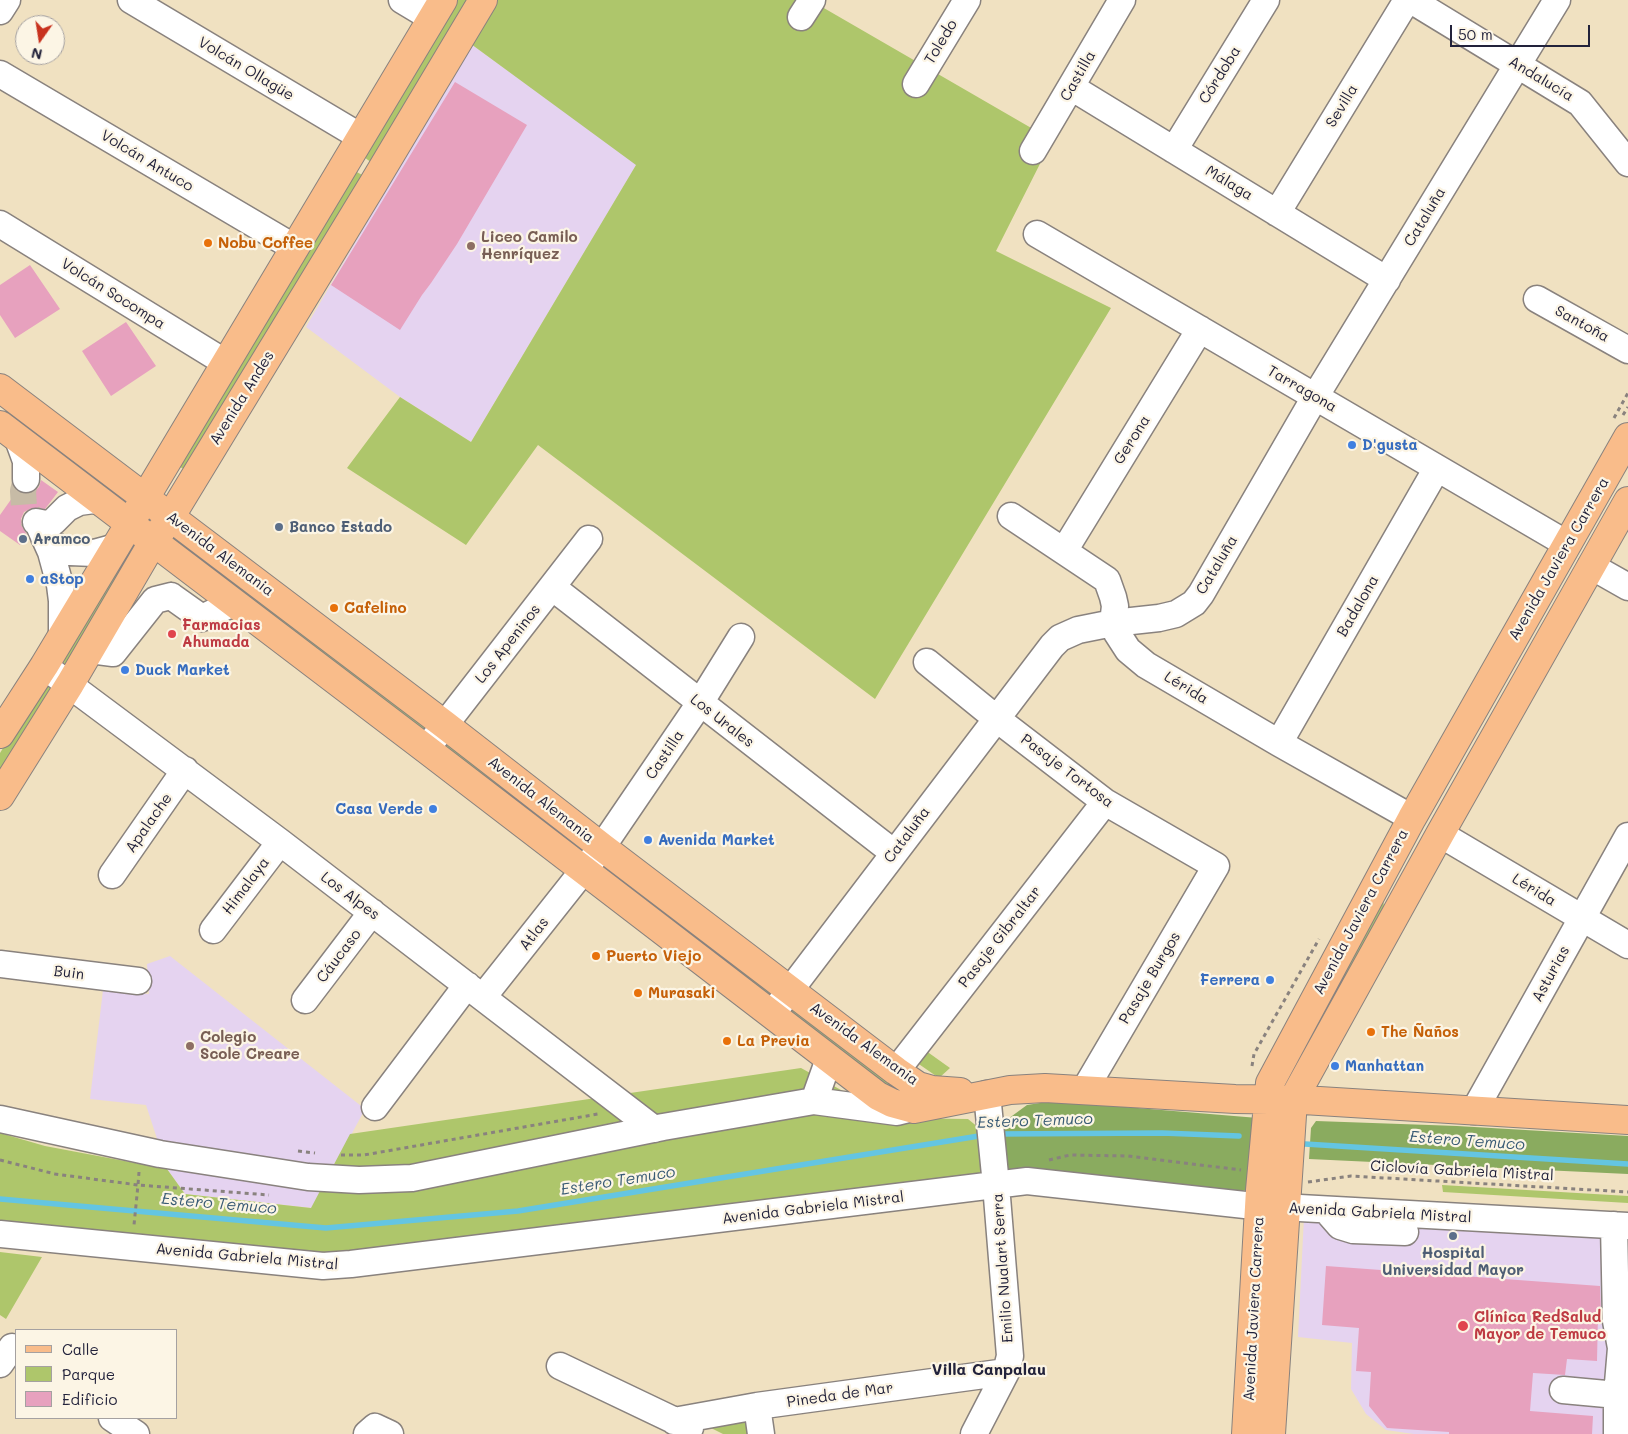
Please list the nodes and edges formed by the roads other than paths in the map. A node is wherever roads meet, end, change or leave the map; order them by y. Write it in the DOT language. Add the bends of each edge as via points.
graph roads {
  1 [pos="7,0"];
  2 [pos="131,0"];
  3 [pos="402,0"];
  4 [pos="484,0"];
  5 [pos="967,0"];
  6 [pos="1122,0"];
  7 [pos="1266,0"];
  8 [pos="1409,0"];
  9 [pos="1557,0"];
  10 [pos="438,9"];
  11 [pos="0,11"];
  12 [pos="1518,65"];
  13 [pos="0,74"];
  14 [pos="916,84"];
  15 [pos="1071,88"];
  16 [pos="361,137"];
  17 [pos="1174,150"];
  18 [pos="1033,152"];
  19 [pos="1628,164"];
  20 [pos="1277,213"];
  21 [pos="0,224"];
  22 [pos="1037,234"];
  23 [pos="295,248"];
  24 [pos="1387,280"];
  25 [pos="1537,299"];
  26 [pos="1200,330"];
  27 [pos="1628,350"];
  28 [pos="226,363"];
  29 [pos="0,388"];
  30 [pos="1316,397"];
  31 [pos="9,432"];
  32 [pos="1628,437"];
  33 [pos="1437,468"];
  34 [pos="26,478"];
  35 [pos="145,498"];
  36 [pos="1628,501"];
  37 [pos="101,502"];
  38 [pos="1587,508"];
  39 [pos="171,516"];
  40 [pos="1011,516"];
  41 [pos="39,528"];
  42 [pos="122,535"];
  43 [pos="589,539"];
  44 [pos="153,542"];
  45 [pos="1567,544"];
  46 [pos="1064,551"];
  47 [pos="179,561"];
  48 [pos="1591,566"];
  49 [pos="1548,579"];
  50 [pos="552,587"];
  51 [pos="1628,587"];
  52 [pos="171,596"];
  53 [pos="233,603"];
  54 [pos="1113,623"];
  55 [pos="62,635"];
  56 [pos="741,637"];
  57 [pos="110,638"];
  58 [pos="927,662"];
  59 [pos="44,666"];
  60 [pos="70,684"];
  61 [pos="700,703"];
  62 [pos="997,719"];
  63 [pos="4,720"];
  64 [pos="446,726"];
  65 [pos="1279,743"];
  66 [pos="426,750"];
  67 [pos="185,770"];
  68 [pos="0,796"];
  69 [pos="1105,802"];
  70 [pos="1412,818"];
  71 [pos="1440,834"];
  72 [pos="1628,836"];
  73 [pos="280,842"];
  74 [pos="602,847"];
  75 [pos="894,854"];
  76 [pos="1425,862"];
  77 [pos="1216,866"];
  78 [pos="584,870"];
  79 [pos="112,875"];
  80 [pos="372,912"];
  81 [pos="1582,919"];
  82 [pos="213,930"];
  83 [pos="1628,945"];
  84 [pos="0,964"];
  85 [pos="138,982"];
  86 [pos="789,990"];
  87 [pos="475,991"];
  88 [pos="305,1000"];
  89 [pos="772,1014"];
  90 [pos="829,1059"];
  91 [pos="896,1071"];
  92 [pos="1085,1090"];
  93 [pos="1280,1100"];
  94 [pos="814,1101"];
  95 [pos="988,1103"];
  96 [pos="375,1107"];
  97 [pos="914,1109"];
  98 [pos="1474,1111"];
  99 [pos="0,1119"];
  100 [pos="1628,1120"];
  101 [pos="654,1129"];
  102 [pos="996,1177"];
  103 [pos="1273,1207"];
  104 [pos="1619,1231"];
  105 [pos="0,1234"];
  106 [pos="560,1366"];
  107 [pos="1006,1372"];
  108 [pos="1563,1390"];
  109 [pos="1617,1395"];
  110 [pos="758,1406"];
  111 [pos="674,1420"];
  112 [pos="366,1434"];
  113 [pos="390,1434"];
  114 [pos="703,1434"];
  115 [pos="761,1434"];
  116 [pos="974,1434"];
  117 [pos="1246,1434"];
  118 [pos="1271,1434"];
  119 [pos="1617,1434"];
  1 -- 11 [label="street"];
  2 -- 16 [label="street, Volcán Ollagüe"];
  3 -- 10 [label="street"];
  4 -- 39 [label="main road, Avenida Andes"];
  5 -- 14 [label="street, Toledo"];
  6 -- 15 [label="street, Castilla"];
  7 -- 17 [label="street, Córdoba"];
  8 -- 12 [label="street, Andalucía"];
  8 -- 20 [label="street, Sevilla"];
  9 -- 12 [label="street, Cataluña"];
  10 -- 16 [label="main road, Avenida Andes"];
  12 -- 19 [label="street, Andalucía" via="1580,103"];
  12 -- 24 [label="street, Cataluña"];
  13 -- 23 [label="street, Volcán Antuco"];
  15 -- 17 [label="street, Málaga"];
  15 -- 18 [label="street, Castilla"];
  16 -- 23 [label="main road, Avenida Andes"];
  17 -- 20 [label="street, Málaga"];
  20 -- 24 [label="street, Málaga"];
  21 -- 28 [label="street, Volcán Socompa"];
  22 -- 26 [label="street, Tarragona"];
  23 -- 28 [label="main road, Avenida Andes"];
  24 -- 30 [label="street, Cataluña"];
  25 -- 27 [label="street, Santoña"];
  26 -- 30 [label="street, Tarragona"];
  26 -- 46 [label="street, Gerona"];
  28 -- 35 [label="main road, Avenida Andes"];
  29 -- 35 [label="main road, Avenida Alemania"];
  30 -- 33 [label="street, Tarragona"];
  30 -- 54 [label="street, Cataluña" via="1194,603 1168,616"];
  31 -- 34 [label="street" via="23,450"];
  31 -- 37 [label="main road, Avenida Alemania"];
  32 -- 38 [label="main road, Avenida Javiera Carrera"];
  33 -- 45 [label="street, Tarragona"];
  33 -- 65 [label="street, Badalona"];
  35 -- 39 [label="main road, Avenida Alemania"];
  35 -- 42 [label="main road, Avenida Andes"];
  36 -- 48 [label="main road, Avenida Javiera Carrera"];
  37 -- 41 [label="street" via="78,502 53,522"];
  37 -- 42 [label="main road, Avenida Alemania"];
  38 -- 45 [label="main road, Avenida Javiera Carrera"];
  38 -- 48 [label="main road"];
  39 -- 44 [label="main road, Avenida Andes"];
  39 -- 64 [label="main road, Avenida Alemania"];
  40 -- 46 [label="street, Lérida"];
  41 -- 42 [label="street" via="52,544 70,552 94,553"];
  41 -- 55 [label="street" via="51,552 60,585"];
  42 -- 44 [label="main road, Avenida Alemania"];
  42 -- 55 [label="main road, Avenida Andes"];
  43 -- 50 [label="street, Los Apeninos"];
  44 -- 47 [label="main road, Avenida Alemania"];
  44 -- 57 [label="main road, Avenida Andes"];
  45 -- 49 [label="main road, Avenida Javiera Carrera"];
  46 -- 54 [label="street, Lérida" via="1107,580 1115,606"];
  47 -- 52 [label="street"];
  47 -- 53 [label="main road, Avenida Alemania"];
  48 -- 49 [label="main road" via="1569,567"];
  48 -- 51 [label="street"];
  48 -- 71 [label="main road, Avenida Javiera Carrera"];
  49 -- 70 [label="main road, Avenida Javiera Carrera"];
  50 -- 61 [label="street, Los Urales"];
  50 -- 64 [label="street, Los Apeninos"];
  52 -- 53 [label="street" via="202,618"];
  52 -- 57 [label="street" via="155,600"];
  53 -- 66 [label="main road, Avenida Alemania"];
  54 -- 62 [label="street, Cataluña" via="1078,630 1060,638"];
  54 -- 65 [label="street, Lérida" via="1122,642 1146,665"];
  55 -- 59 [label="main road, Avenida Andes"];
  56 -- 61 [label="street, Castilla"];
  57 -- 60 [label="main road, Avenida Andes"];
  58 -- 62 [label="street, Pasaje Tortosa"];
  59 -- 60 [label="street, Los Alpes"];
  59 -- 63 [label="main road, Avenida Andes"];
  60 -- 67 [label="street, Los Alpes"];
  60 -- 68 [label="main road, Avenida Andes"];
  61 -- 74 [label="street, Castilla"];
  61 -- 75 [label="street, Los Urales"];
  62 -- 69 [label="street, Pasaje Tortosa"];
  62 -- 75 [label="street, Cataluña"];
  64 -- 66 [label="street, Los Apeninos"];
  64 -- 74 [label="main road, Avenida Alemania"];
  65 -- 70 [label="street, Lérida"];
  66 -- 78 [label="main road, Avenida Alemania"];
  67 -- 73 [label="street, Los Alpes"];
  67 -- 79 [label="street, Apalache"];
  69 -- 77 [label="street, Pasaje Tortosa"];
  69 -- 91 [label="street, Pasaje Gibraltar"];
  70 -- 76 [label="main road"];
  70 -- 93 [label="main road, Avenida Javiera Carrera" via="1270,1083"];
  71 -- 76 [label="main road, Avenida Javiera Carrera"];
  71 -- 81 [label="street, Lérida"];
  72 -- 81 [label="street, Asturias"];
  73 -- 80 [label="street, Los Alpes"];
  73 -- 82 [label="street, Himalaya"];
  74 -- 78 [label="street, Castilla"];
  74 -- 86 [label="main road, Avenida Alemania"];
  75 -- 86 [label="street, Cataluña"];
  76 -- 93 [label="main road, Avenida Javiera Carrera"];
  77 -- 92 [label="street, Pasaje Burgos"];
  78 -- 87 [label="street, Atlas"];
  78 -- 89 [label="main road, Avenida Alemania"];
  80 -- 87 [label="street, Los Alpes"];
  80 -- 88 [label="street, Cáucaso"];
  81 -- 83 [label="street, Lérida"];
  81 -- 98 [label="street, Asturias"];
  84 -- 85 [label="street, Buin"];
  86 -- 89 [label="street, Cataluña"];
  86 -- 91 [label="main road, Avenida Alemania"];
  87 -- 96 [label="street, Atlas"];
  87 -- 101 [label="street, Los Alpes"];
  89 -- 90 [label="main road, Avenida Alemania"];
  90 -- 94 [label="street"];
  90 -- 97 [label="main road, Avenida Alemania" via="878,1096"];
  91 -- 95 [label="main road, Avenida Alemania" via="918,1086"];
  92 -- 93 [label="main road"];
  92 -- 95 [label="main road" via="1010,1090"];
  93 -- 98 [label="main road"];
  93 -- 103 [label="main road, Avenida Javiera Carrera"];
  94 -- 97 [label="street" via="897,1112"];
  94 -- 101 [label="street"];
  95 -- 97 [label="main road, Avenida Alemania"];
  95 -- 102 [label="street, Emilio Nualart Serra"];
  98 -- 100 [label="main road"];
  99 -- 101 [label="street" via="160,1154 308,1177 359,1180 412,1178"];
  102 -- 103 [label="street, Avenida Gabriela Mistral" via="1012,1182 1039,1182"];
  102 -- 105 [label="street, Avenida Gabriela Mistral" via="323,1266"];
  102 -- 107 [label="street, Emilio Nualart Serra" via="1010,1356"];
  103 -- 104 [label="street, Avenida Gabriela Mistral" via="1326,1210 1423,1224"];
  103 -- 117 [label="main road, Avenida Javiera Carrera"];
  103 -- 118 [label="main road, Avenida Javiera Carrera"];
  104 -- 109 [label="street" via="1616,1322 1621,1348"];
  106 -- 111 [label="street"];
  107 -- 110 [label="street, Pineda de Mar"];
  107 -- 116 [label="street, Emilio Nualart Serra"];
  108 -- 109 [label="street"];
  109 -- 119 [label="street"];
  110 -- 111 [label="street, Pineda de Mar"];
  110 -- 115 [label="street"];
  111 -- 114 [label="street"];
  112 -- 113 [label="street" via="376,1427"];
}
